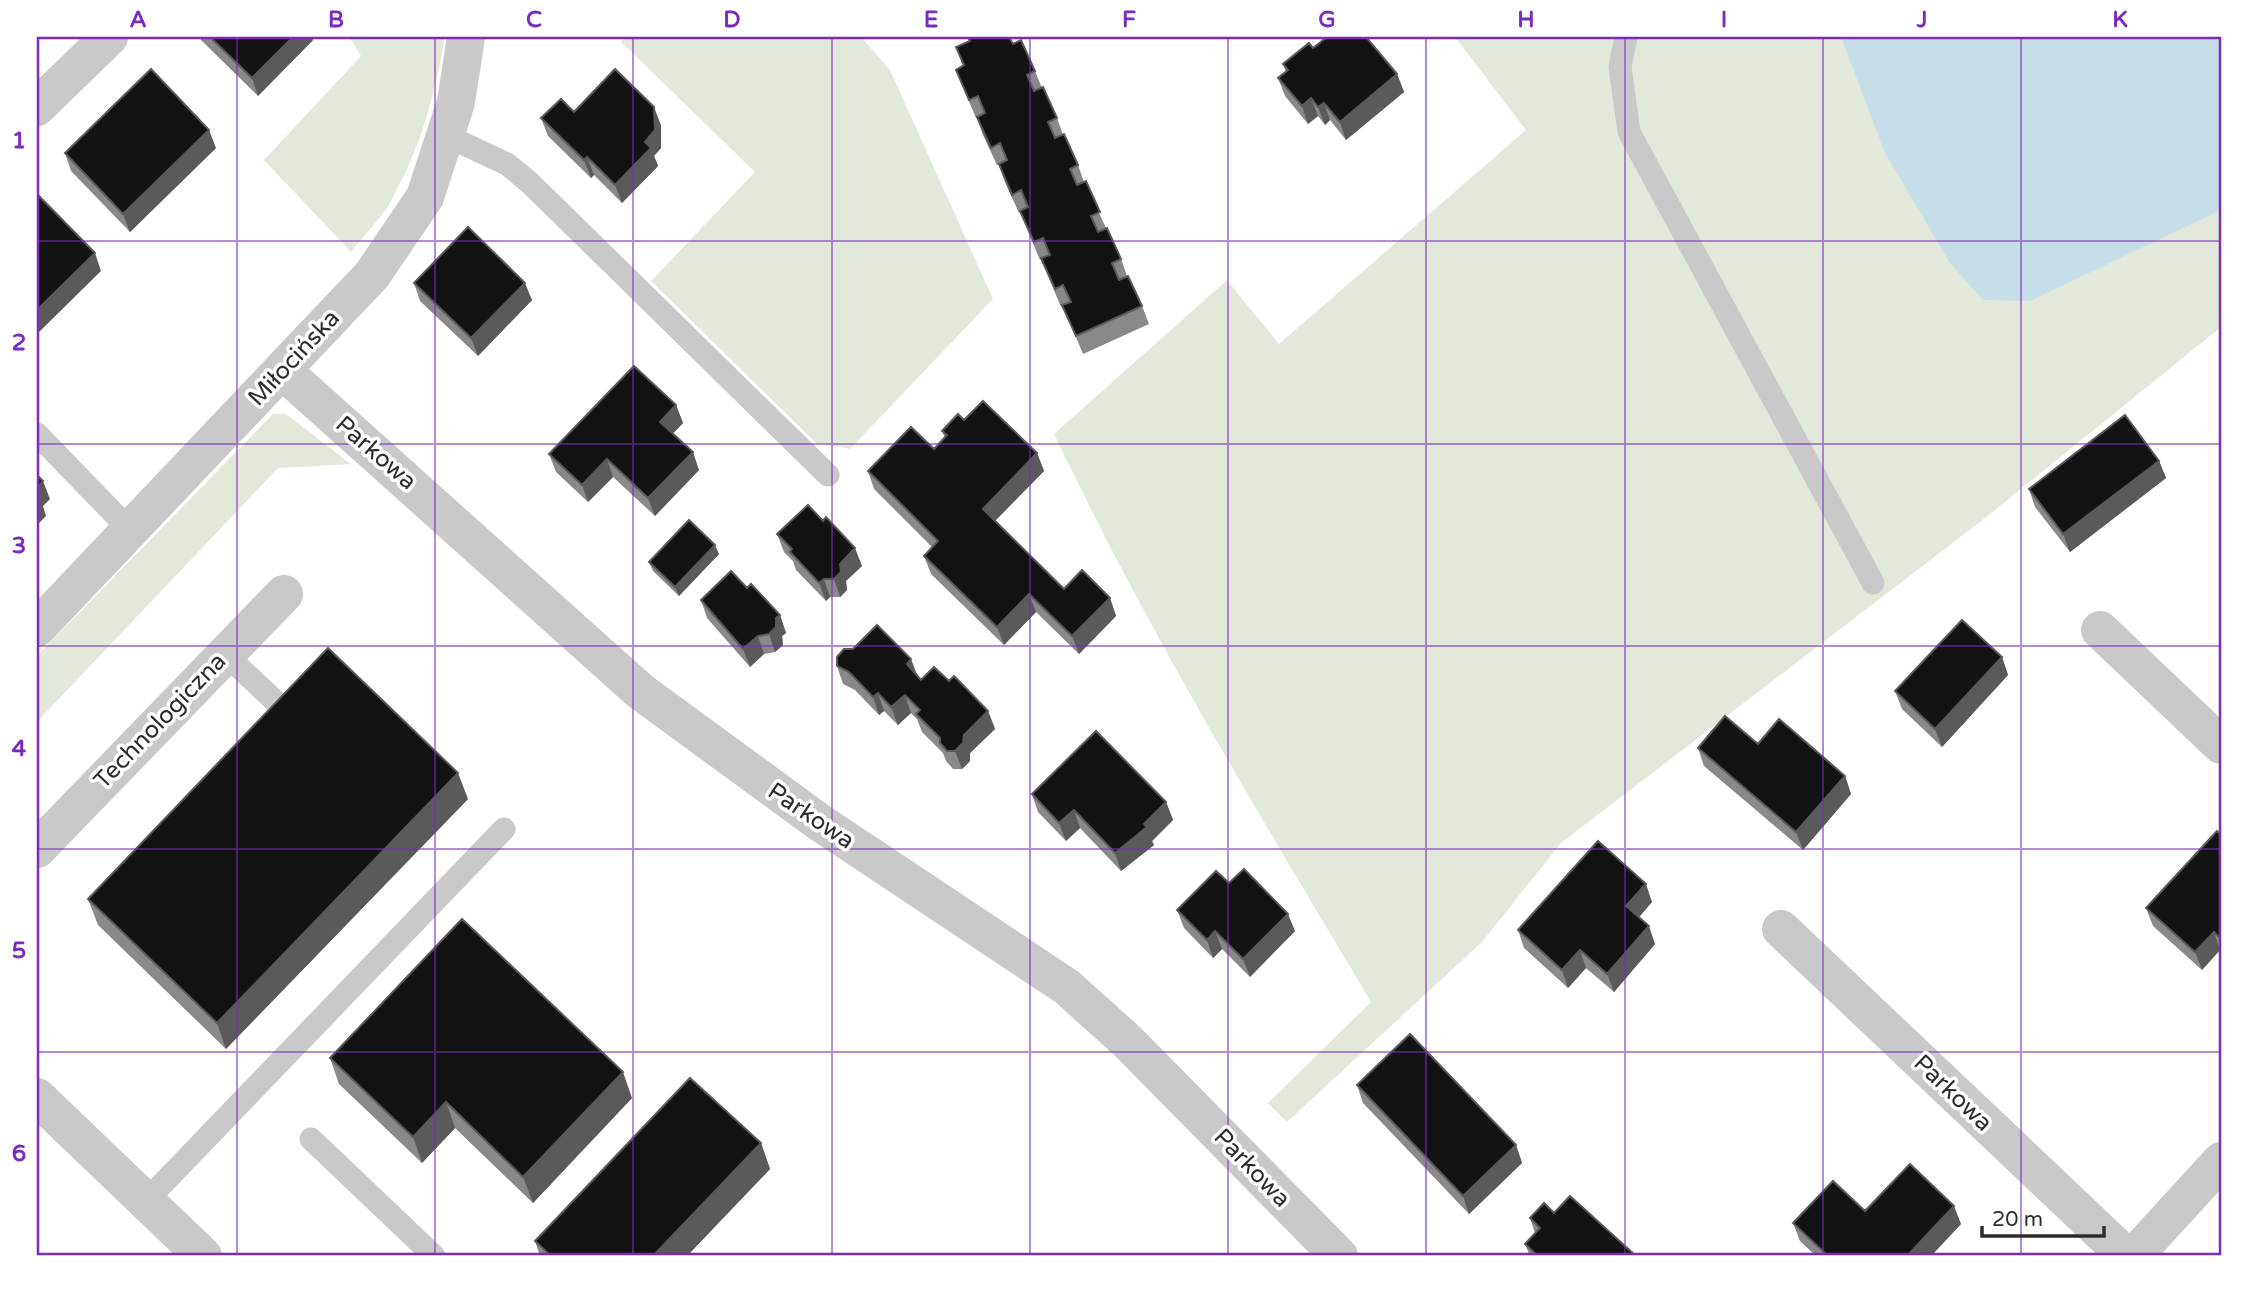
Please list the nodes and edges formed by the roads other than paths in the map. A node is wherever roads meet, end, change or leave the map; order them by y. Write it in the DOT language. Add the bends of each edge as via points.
graph roads {
  1 [pos="109,37"];
  2 [pos="466,37"];
  3 [pos="1626,37"];
  4 [pos="37,107"];
  5 [pos="445,135"];
  6 [pos="283,371"];
  7 [pos="37,434"];
  8 [pos="828,475"];
  9 [pos="129,529"];
  10 [pos="1873,583"];
  11 [pos="284,594"];
  12 [pos="37,628"];
  13 [pos="2099,631"];
  14 [pos="225,653"];
  15 [pos="276,702"];
  16 [pos="2221,745"];
  17 [pos="504,829"];
  18 [pos="37,849"];
  19 [pos="1781,929"];
  20 [pos="37,1097"];
  21 [pos="311,1139"];
  22 [pos="2221,1161"];
  23 [pos="146,1201"];
  24 [pos="203,1256"];
  25 [pos="434,1256"];
  26 [pos="1339,1256"];
  27 [pos="2126,1256"];
  28 [pos="2134,1256"];
  1 -- 4 [label="street"];
  2 -- 5 [label="street, Miłocińska" via="456,102"];
  3 -- 10 [label="lane" via="1620,67 1629,132"];
  5 -- 6 [label="street, Miłocińska" via="425,197 372,275"];
  5 -- 8 [label="lane" via="507,164 529,182"];
  6 -- 9 [label="street, Miłocińska"];
  6 -- 26 [label="street, Parkowa" via="640,691 808,815 1067,986 1128,1041"];
  7 -- 9 [label="lane"];
  9 -- 12 [label="street, Miłocińska"];
  11 -- 14 [label="street, Technologiczna"];
  13 -- 16 [label="street"];
  14 -- 15 [label="lane"];
  14 -- 18 [label="street, Technologiczna"];
  17 -- 23 [label="lane"];
  19 -- 27 [label="street, Parkowa"];
  20 -- 23 [label="street"];
  21 -- 25 [label="lane"];
  22 -- 28 [label="street"];
  23 -- 24 [label="street"];
}
